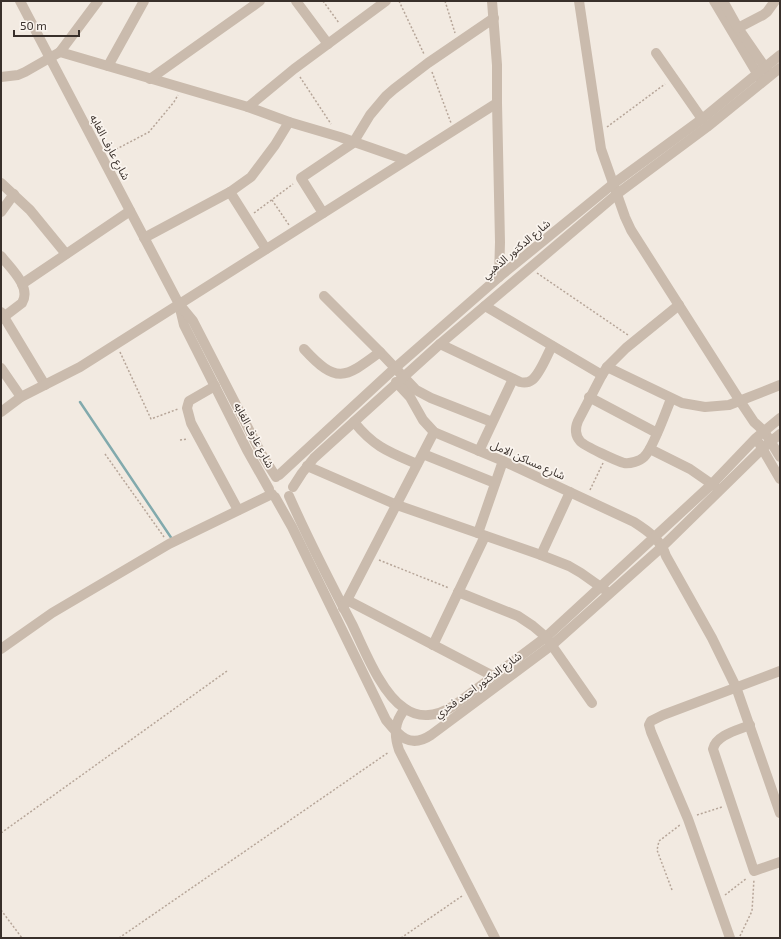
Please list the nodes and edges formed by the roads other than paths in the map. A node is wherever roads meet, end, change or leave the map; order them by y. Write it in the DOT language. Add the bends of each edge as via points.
graph roads {
  1 [pos="20,1"];
  2 [pos="98,1"];
  3 [pos="144,1"];
  4 [pos="260,1"];
  5 [pos="296,1"];
  6 [pos="386,1"];
  7 [pos="492,1"];
  8 [pos="579,1"];
  9 [pos="714,1"];
  10 [pos="723,1"];
  11 [pos="775,1"];
  12 [pos="494,18"];
  13 [pos="738,28"];
  14 [pos="328,44"];
  15 [pos="60,52"];
  16 [pos="656,53"];
  17 [pos="780,55"];
  18 [pos="50,59"];
  19 [pos="108,66"];
  20 [pos="780,68"];
  21 [pos="764,75"];
  22 [pos="1,78"];
  23 [pos="150,79"];
  24 [pos="497,103"];
  25 [pos="248,107"];
  26 [pos="702,119"];
  27 [pos="288,122"];
  28 [pos="353,143"];
  29 [pos="406,160"];
  30 [pos="1,183"];
  31 [pos="615,189"];
  32 [pos="230,192"];
  33 [pos="14,194"];
  34 [pos="1,212"];
  35 [pos="130,212"];
  36 [pos="323,213"];
  37 [pos="144,238"];
  38 [pos="266,249"];
  39 [pos="66,254"];
  40 [pos="1,256"];
  41 [pos="499,277"];
  42 [pos="22,284"];
  43 [pos="324,296"];
  44 [pos="179,304"];
  45 [pos="679,305"];
  46 [pos="485,306"];
  47 [pos="2,316"];
  48 [pos="440,344"];
  49 [pos="552,346"];
  50 [pos="304,349"];
  51 [pos="380,352"];
  52 [pos="1,368"];
  53 [pos="395,368"];
  54 [pos="604,371"];
  55 [pos="400,379"];
  56 [pos="513,379"];
  57 [pos="45,384"];
  58 [pos="780,385"];
  59 [pos="215,386"];
  60 [pos="21,397"];
  61 [pos="589,397"];
  62 [pos="671,399"];
  63 [pos="740,402"];
  64 [pos="1,412"];
  65 [pos="780,418"];
  66 [pos="354,422"];
  67 [pos="492,422"];
  68 [pos="434,432"];
  69 [pos="657,433"];
  70 [pos="780,434"];
  71 [pos="760,435"];
  72 [pos="766,445"];
  73 [pos="650,449"];
  74 [pos="479,451"];
  75 [pos="423,454"];
  76 [pos="780,458"];
  77 [pos="503,461"];
  78 [pos="417,464"];
  79 [pos="307,466"];
  80 [pos="277,476"];
  81 [pos="780,479"];
  82 [pos="495,483"];
  83 [pos="712,484"];
  84 [pos="721,491"];
  85 [pos="291,492"];
  86 [pos="570,492"];
  87 [pos="272,494"];
  88 [pos="397,504"];
  89 [pos="238,510"];
  90 [pos="482,534"];
  91 [pos="654,537"];
  92 [pos="663,546"];
  93 [pos="541,555"];
  94 [pos="601,586"];
  95 [pos="458,592"];
  96 [pos="610,593"];
  97 [pos="345,604"];
  98 [pos="546,637"];
  99 [pos="433,645"];
  100 [pos="552,645"];
  101 [pos="1,649"];
  102 [pos="780,671"];
  103 [pos="493,676"];
  104 [pos="736,687"];
  105 [pos="592,703"];
  106 [pos="406,709"];
  107 [pos="427,715"];
  108 [pos="750,725"];
  109 [pos="395,732"];
  110 [pos="431,735"];
  111 [pos="780,813"];
  112 [pos="780,862"];
  113 [pos="495,938"];
  114 [pos="730,938"];
  1 -- 18 [label="street, شارع عارف الغابه"];
  2 -- 15 [label="street"];
  3 -- 19 [label="street"];
  4 -- 23 [label="street"];
  5 -- 14 [label="street"];
  6 -- 14 [label="street"];
  7 -- 12 [label="street"];
  8 -- 31 [label="street" via="598,133 604,161"];
  9 -- 21 [label="street"];
  10 -- 13 [label="street"];
  11 -- 13 [label="street" via="762,15"];
  12 -- 24 [label="street"];
  12 -- 28 [label="street" via="428,62 386,96 370,115"];
  13 -- 21 [label="street"];
  14 -- 25 [label="street"];
  15 -- 18 [label="street"];
  15 -- 19 [label="street"];
  16 -- 26 [label="street"];
  17 -- 21 [label="street, شارع الدكتور الذهبي"];
  18 -- 22 [label="street" via="18,75"];
  18 -- 35 [label="street, شارع عارف الغابه"];
  19 -- 23 [label="street"];
  20 -- 21 [label="street, شارع الدكتور الذهبي"];
  21 -- 26 [label="street, شارع الدكتور الذهبي"];
  21 -- 31 [label="street, شارع الدكتور الذهبي" via="707,126"];
  23 -- 25 [label="street"];
  24 -- 29 [label="street"];
  24 -- 41 [label="street"];
  25 -- 27 [label="street"];
  26 -- 31 [label="street, شارع الدكتور الذهبي"];
  27 -- 28 [label="street"];
  27 -- 32 [label="street" via="256,171"];
  28 -- 29 [label="street"];
  28 -- 36 [label="street" via="301,178"];
  29 -- 36 [label="street"];
  30 -- 33 [label="street"];
  31 -- 41 [label="street, شارع الدكتور الذهبي"];
  31 -- 45 [label="street" via="631,230"];
  31 -- 46 [label="street, شارع الدكتور الذهبي"];
  32 -- 37 [label="street"];
  32 -- 38 [label="street"];
  33 -- 34 [label="street"];
  33 -- 39 [label="street"];
  35 -- 37 [label="street, شارع عارف الغابه"];
  35 -- 39 [label="street"];
  36 -- 38 [label="street"];
  37 -- 44 [label="street, شارع عارف الغابه"];
  38 -- 44 [label="street"];
  39 -- 42 [label="street"];
  40 -- 42 [label="street"];
  41 -- 53 [label="street, شارع الدكتور الذهبي"];
  42 -- 47 [label="street" via="25,288 25,299 19,306"];
  43 -- 51 [label="street"];
  44 -- 57 [label="street" via="80,367"];
  44 -- 59 [label="street, شارع عارف الغابه" via="184,325"];
  44 -- 80 [label="street, شارع عارف الغابه" via="193,321 262,455"];
  45 -- 54 [label="street" via="636,340"];
  45 -- 63 [label="street"];
  46 -- 48 [label="street, شارع الدكتور الذهبي"];
  46 -- 49 [label="street"];
  47 -- 57 [label="street"];
  48 -- 55 [label="street, شارع الدكتور الذهبي"];
  48 -- 56 [label="street"];
  49 -- 54 [label="street"];
  49 -- 56 [label="street" via="531,381 526,383"];
  50 -- 51 [label="street" via="326,370 339,374 356,369"];
  51 -- 53 [label="street"];
  52 -- 60 [label="street"];
  53 -- 55 [label="street"];
  53 -- 80 [label="street, شارع الدكتور الذهبي"];
  54 -- 61 [label="street"];
  54 -- 62 [label="street"];
  55 -- 66 [label="street, شارع الدكتور الذهبي"];
  55 -- 67 [label="street" via="423,395"];
  55 -- 68 [label="street, شارع مساكن الامل" via="423,420"];
  56 -- 67 [label="street"];
  57 -- 60 [label="street"];
  58 -- 63 [label="street"];
  59 -- 87 [label="street, شارع عارف الغابه"];
  59 -- 89 [label="street" via="188,401 187,406 197,437"];
  60 -- 64 [label="street"];
  61 -- 69 [label="street"];
  61 -- 73 [label="street" via="576,432 584,445 624,463 632,463 644,457"];
  62 -- 63 [label="street" via="705,407"];
  62 -- 69 [label="street"];
  63 -- 71 [label="street"];
  65 -- 71 [label="street, شارع الدكتور احمد فخري"];
  66 -- 78 [label="street" via="369,440 379,447"];
  66 -- 79 [label="street, شارع الدكتور الذهبي"];
  67 -- 74 [label="street"];
  68 -- 74 [label="street, شارع مساكن الامل"];
  68 -- 75 [label="street"];
  69 -- 73 [label="street"];
  70 -- 72 [label="street, شارع الدكتور احمد فخري"];
  71 -- 72 [label="street"];
  71 -- 83 [label="street, شارع الدكتور احمد فخري"];
  72 -- 76 [label="street"];
  72 -- 81 [label="street"];
  72 -- 84 [label="street, شارع الدكتور احمد فخري"];
  73 -- 83 [label="street" via="679,462"];
  74 -- 77 [label="street, شارع مساكن الامل"];
  75 -- 78 [label="street"];
  75 -- 82 [label="street"];
  77 -- 82 [label="street"];
  77 -- 86 [label="street, شارع مساكن الامل"];
  78 -- 88 [label="street"];
  79 -- 85 [label="street, شارع الدكتور الذهبي"];
  79 -- 88 [label="street"];
  80 -- 85 [label="street" via="290,480"];
  80 -- 87 [label="street" via="270,484"];
  82 -- 90 [label="street"];
  83 -- 84 [label="street"];
  83 -- 91 [label="street, شارع الدكتور احمد فخري"];
  84 -- 92 [label="street, شارع الدكتور احمد فخري"];
  85 -- 87 [label="street" via="280,499"];
  85 -- 97 [label="street, شارع الدكتور احمد فخري"];
  86 -- 91 [label="street, شارع مساكن الامل" via="634,522"];
  86 -- 93 [label="street"];
  87 -- 89 [label="street"];
  87 -- 109 [label="street, شارع الدكتور احمد فخري" via="292,527 386,720"];
  88 -- 90 [label="street"];
  88 -- 97 [label="street"];
  89 -- 101 [label="street" via="169,544 52,613"];
  90 -- 93 [label="street"];
  90 -- 95 [label="street"];
  91 -- 92 [label="street, شارع مساكن الامل"];
  91 -- 94 [label="street, شارع الدكتور احمد فخري"];
  92 -- 96 [label="street, شارع الدكتور احمد فخري"];
  92 -- 104 [label="street"];
  93 -- 94 [label="street" via="575,569"];
  94 -- 96 [label="street"];
  94 -- 98 [label="street, شارع الدكتور احمد فخري"];
  95 -- 98 [label="street" via="518,616"];
  95 -- 99 [label="street"];
  96 -- 100 [label="street, شارع الدكتور احمد فخري"];
  97 -- 99 [label="street"];
  97 -- 106 [label="street, شارع الدكتور احمد فخري" via="382,682 397,703"];
  98 -- 100 [label="street"];
  98 -- 103 [label="street, شارع الدكتور احمد فخري"];
  99 -- 103 [label="street"];
  100 -- 105 [label="street"];
  100 -- 110 [label="street, شارع الدكتور احمد فخري"];
  102 -- 104 [label="street"];
  103 -- 107 [label="street, شارع الدكتور احمد فخري" via="447,710"];
  104 -- 108 [label="street"];
  104 -- 114 [label="street" via="663,715 649,725 688,819"];
  106 -- 107 [label="street, شارع الدكتور احمد فخري" via="416,714"];
  106 -- 109 [label="street" via="398,720"];
  107 -- 110 [label="street"];
  108 -- 111 [label="street"];
  108 -- 112 [label="street" via="721,738 713,749 754,871"];
  109 -- 110 [label="street, شارع الدكتور احمد فخري" via="412,741 419,741"];
  109 -- 113 [label="street" via="398,747"];
}
